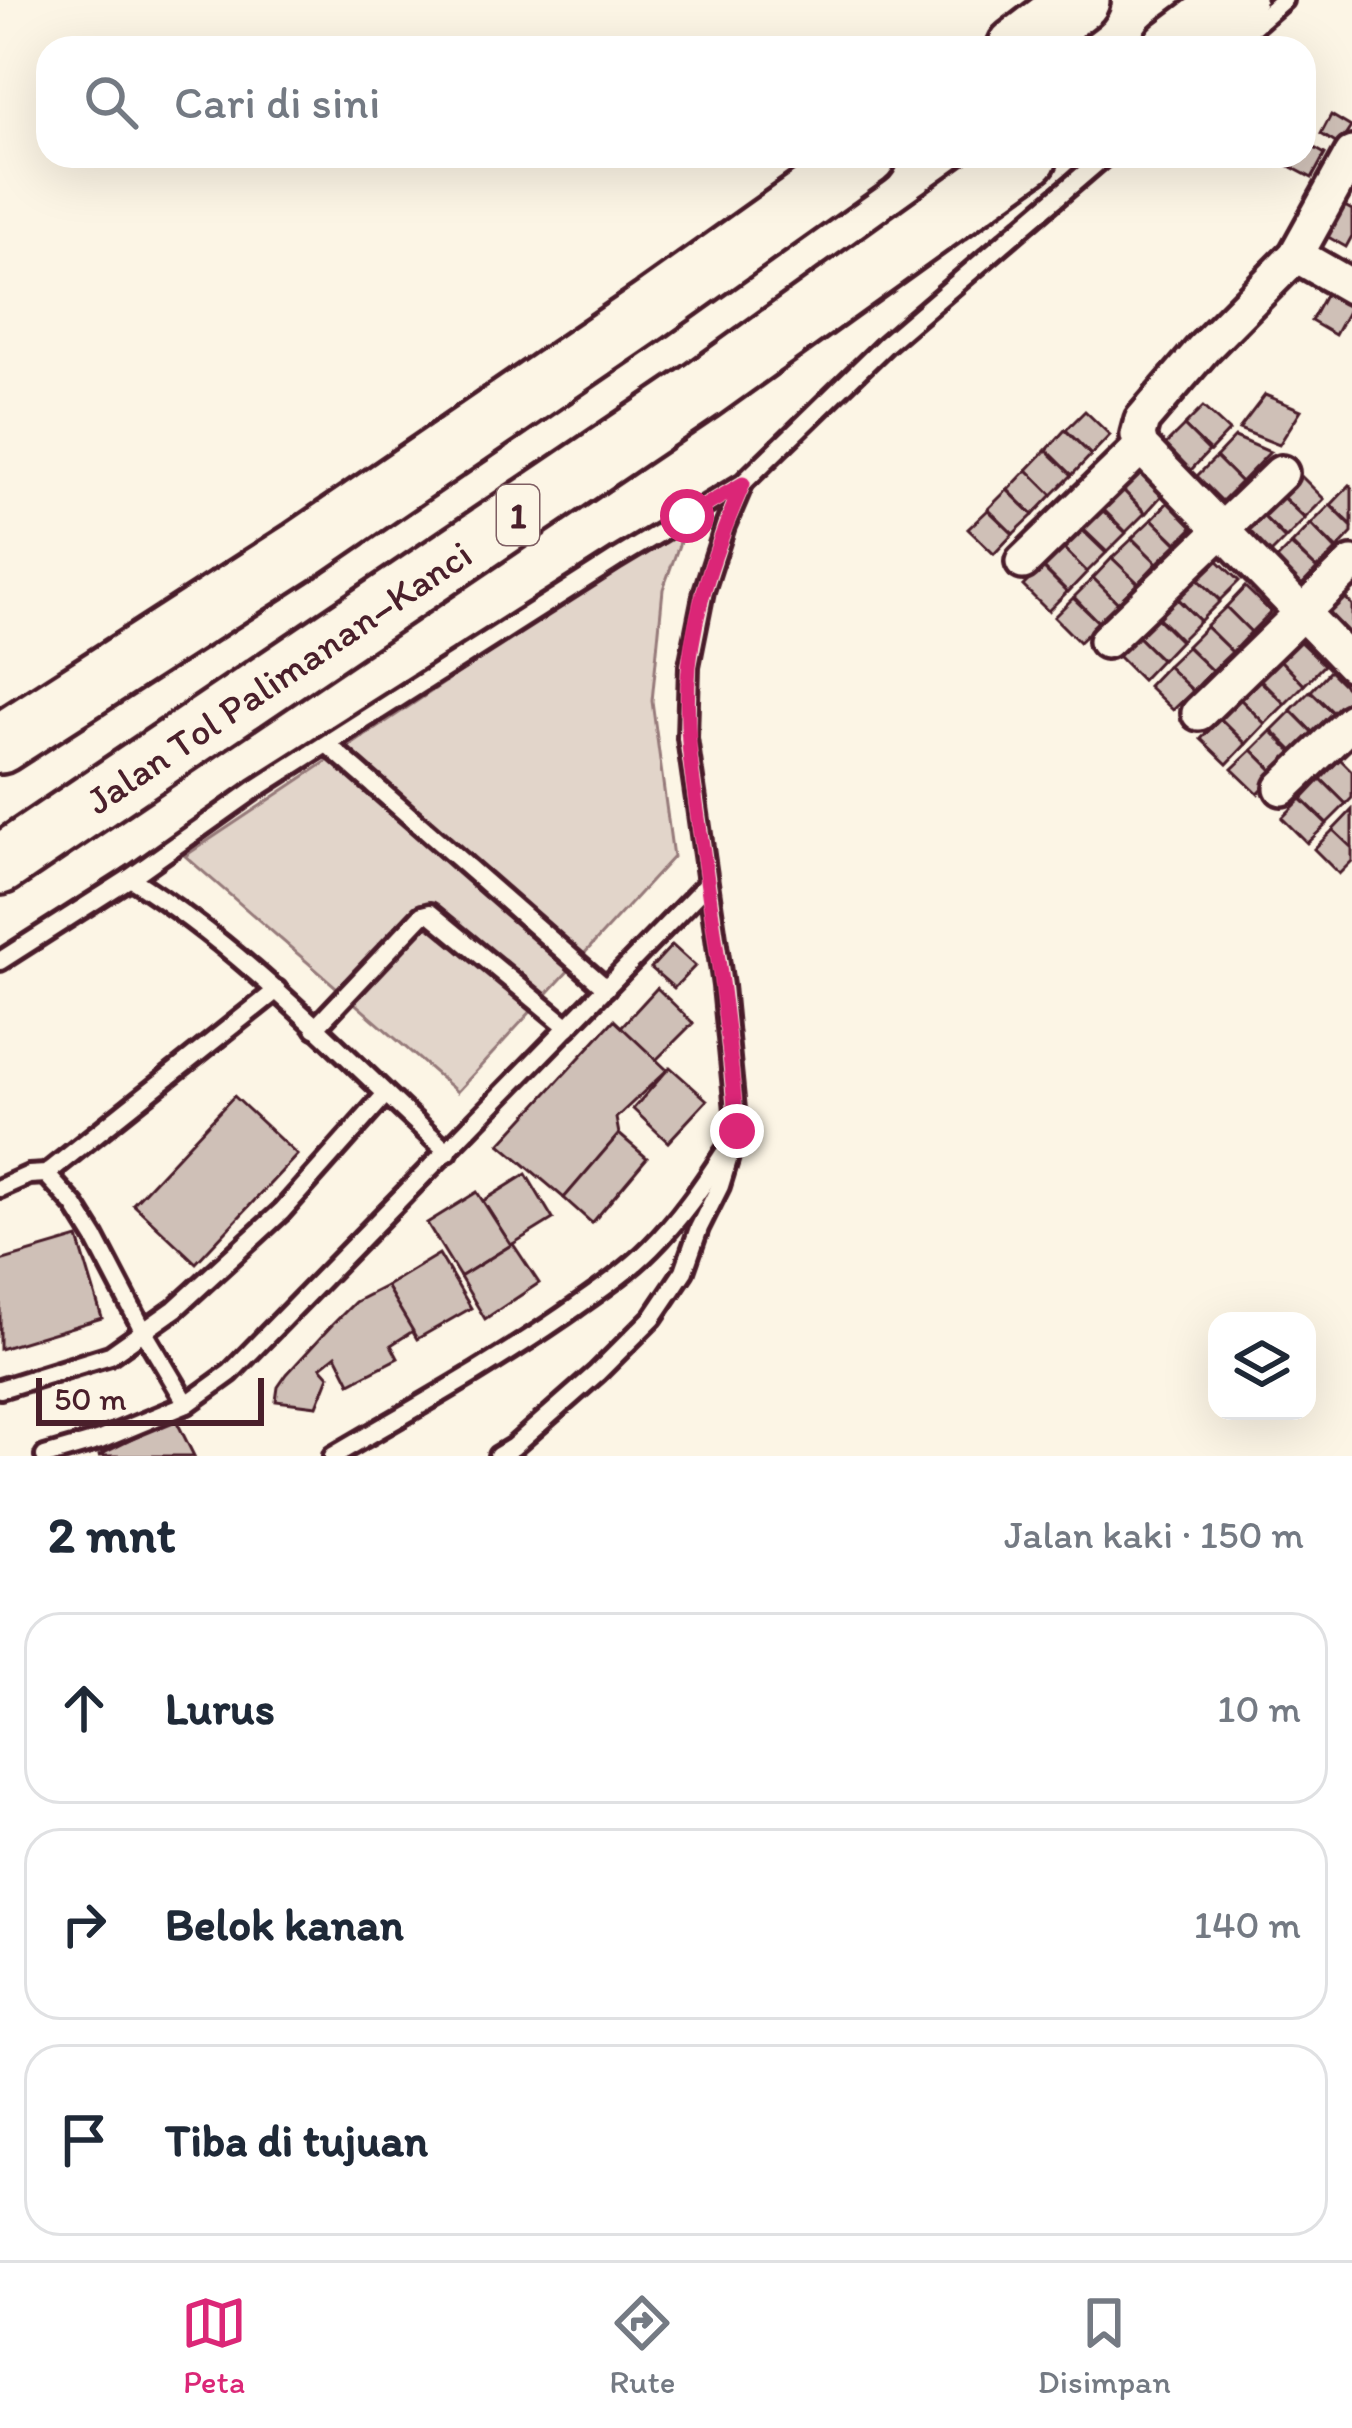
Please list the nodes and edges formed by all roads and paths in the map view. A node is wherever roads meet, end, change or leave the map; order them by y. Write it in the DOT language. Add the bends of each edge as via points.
graph roads {
  1 [pos="1080,0"];
  2 [pos="1236,0"];
  3 [pos="1283,0"];
  4 [pos="1033,36"];
  5 [pos="1188,36"];
  6 [pos="1242,36"];
  7 [pos="1352,154"];
  8 [pos="850,168"];
  9 [pos="1011,168"];
  10 [pos="1092,168"];
  11 [pos="1296,254"];
  12 [pos="1352,286"];
  13 [pos="1141,448"];
  14 [pos="1281,473"];
  15 [pos="743,484"];
  16 [pos="1220,529"];
  17 [pos="1023,562"];
  18 [pos="1352,564"];
  19 [pos="1301,612"];
  20 [pos="1106,641"];
  21 [pos="1352,664"];
  22 [pos="1199,712"];
  23 [pos="1352,721"];
  24 [pos="0,744"];
  25 [pos="327,744"];
  26 [pos="1282,788"];
  27 [pos="0,865"];
  28 [pos="130,878"];
  29 [pos="707,884"];
  30 [pos="0,961"];
  31 [pos="606,988"];
  32 [pos="277,991"];
  33 [pos="315,1028"];
  34 [pos="568,1028"];
  35 [pos="385,1094"];
  36 [pos="737,1131"];
  37 [pos="448,1152"];
  38 [pos="46,1174"];
  39 [pos="0,1188"];
  40 [pos="144,1333"];
  41 [pos="0,1389"];
  42 [pos="187,1404"];
  43 [pos="45,1456"];
  44 [pos="334,1456"];
  45 [pos="498,1456"];
  1 -- 4 [label="highway"];
  2 -- 5 [label="highway"];
  3 -- 6 [label="lane"];
  7 -- 11 [label="street"];
  8 -- 24 [label="highway, 1" via="301,550"];
  9 -- 27 [label="highway, Jalan Tol Palimanan–Kanci / 1" via="700,391"];
  10 -- 15 [label="lane" via="886,344"];
  11 -- 12 [label="street"];
  11 -- 13 [label="street" via="1142,420"];
  13 -- 16 [label="street"];
  13 -- 17 [label="street"];
  14 -- 16 [label="street"];
  15 -- 25 [label="lane"];
  15 -- 29 [label="lane" via="704,591 689,666 687,738"];
  16 -- 19 [label="street"];
  16 -- 20 [label="street"];
  18 -- 19 [label="street"];
  19 -- 21 [label="street"];
  19 -- 22 [label="street"];
  23 -- 26 [label="street"];
  25 -- 28 [label="lane"];
  25 -- 31 [label="lane"];
  28 -- 30 [label="lane"];
  28 -- 32 [label="lane"];
  29 -- 31 [label="lane"];
  29 -- 36 [label="lane"];
  31 -- 34 [label="lane"];
  32 -- 33 [label="lane"];
  32 -- 38 [label="lane"];
  33 -- 34 [label="lane" via="430,913"];
  33 -- 35 [label="lane"];
  34 -- 37 [label="lane"];
  35 -- 37 [label="lane"];
  35 -- 40 [label="lane" via="282,1210"];
  36 -- 44 [label="lane" via="673,1224 600,1291"];
  36 -- 45 [label="lane" via="684,1271 652,1317"];
  37 -- 42 [label="lane" via="244,1359"];
  38 -- 39 [label="lane"];
  38 -- 40 [label="lane" via="95,1238"];
  40 -- 41 [label="lane" via="110,1354"];
  40 -- 42 [label="lane"];
  42 -- 43 [label="lane"];
}
